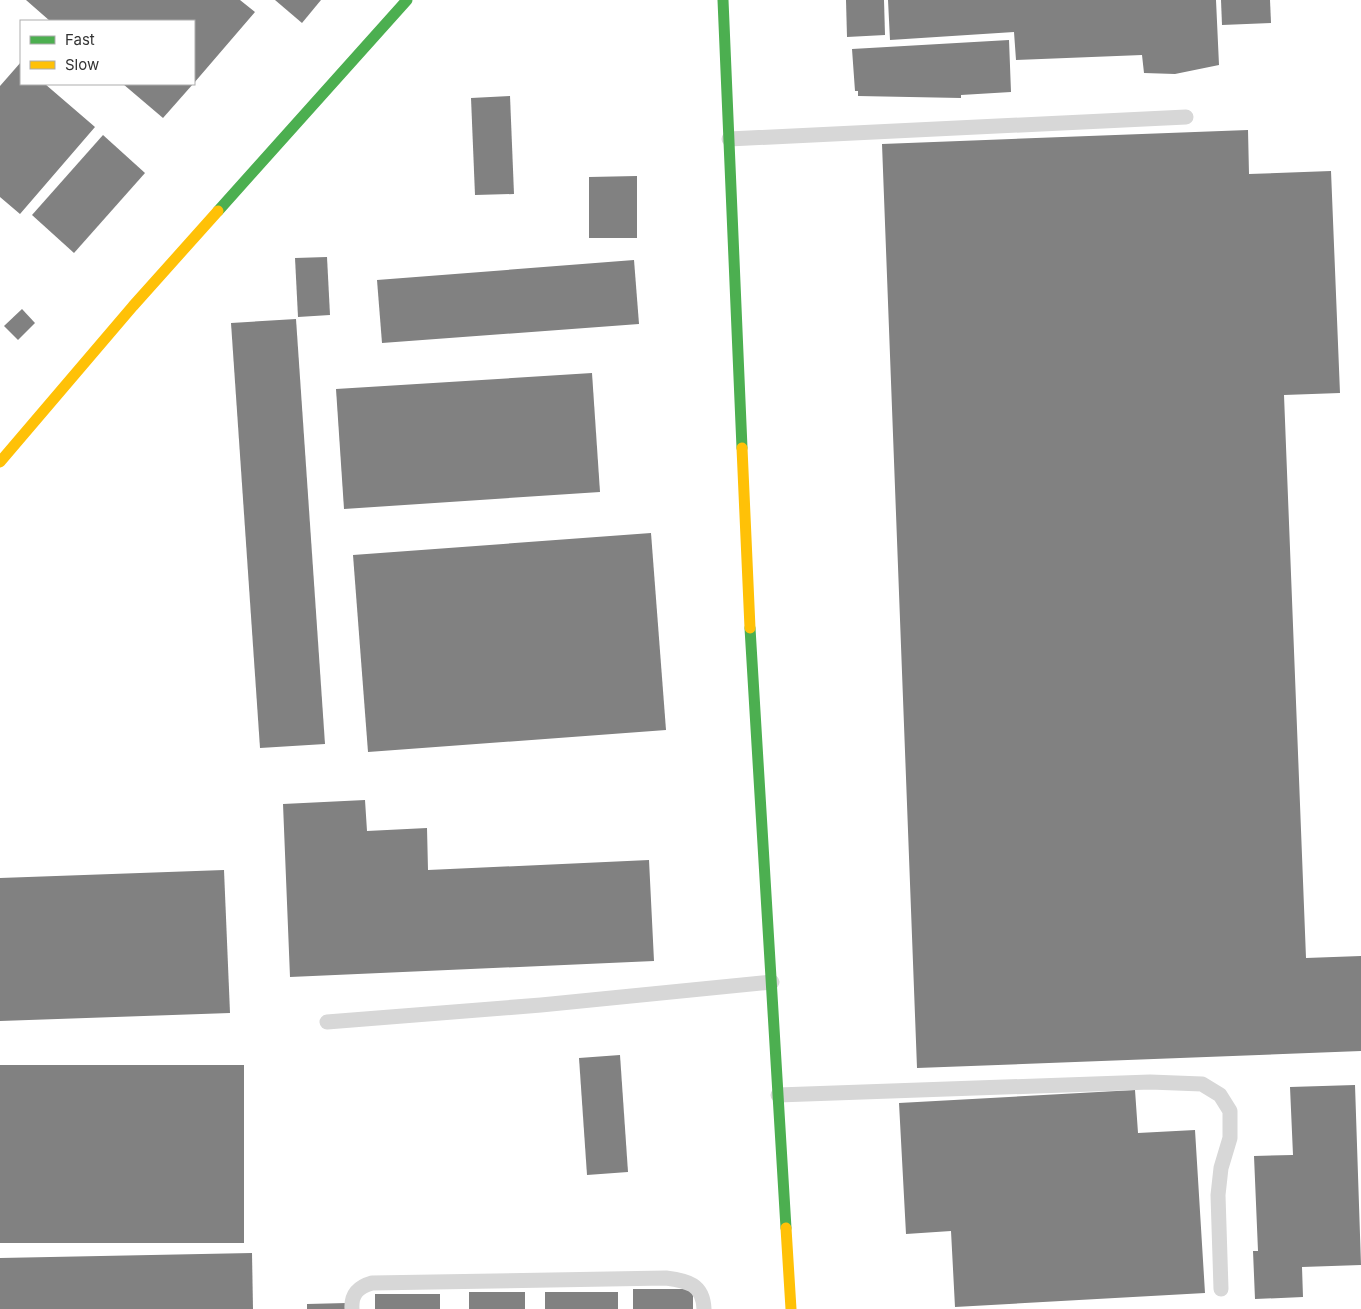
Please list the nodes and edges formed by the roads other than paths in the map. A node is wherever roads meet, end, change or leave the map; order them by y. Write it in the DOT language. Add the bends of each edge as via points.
graph roads {
  1 [pos="407,0"];
  2 [pos="724,0"];
  3 [pos="1186,117"];
  4 [pos="730,139"];
  5 [pos="0,462"];
  6 [pos="772,982"];
  7 [pos="327,1022"];
  8 [pos="778,1095"];
  9 [pos="1221,1289"];
  10 [pos="352,1309"];
  11 [pos="704,1309"];
  12 [pos="791,1309"];
  1 -- 5 [label="street" via="133,306"];
  2 -- 4 [label="street"];
  3 -- 4 [label="lane"];
  4 -- 6 [label="street" via="749,613"];
  6 -- 7 [label="lane"];
  6 -- 8 [label="street"];
  8 -- 9 [label="lane" via="1150,1082 1202,1084 1220,1094 1230,1112 1230,1138 1221,1168 1218,1195"];
  8 -- 12 [label="street"];
  10 -- 11 [label="lane" via="354,1293 361,1286 372,1283 666,1278 687,1280 698,1287"];
}
